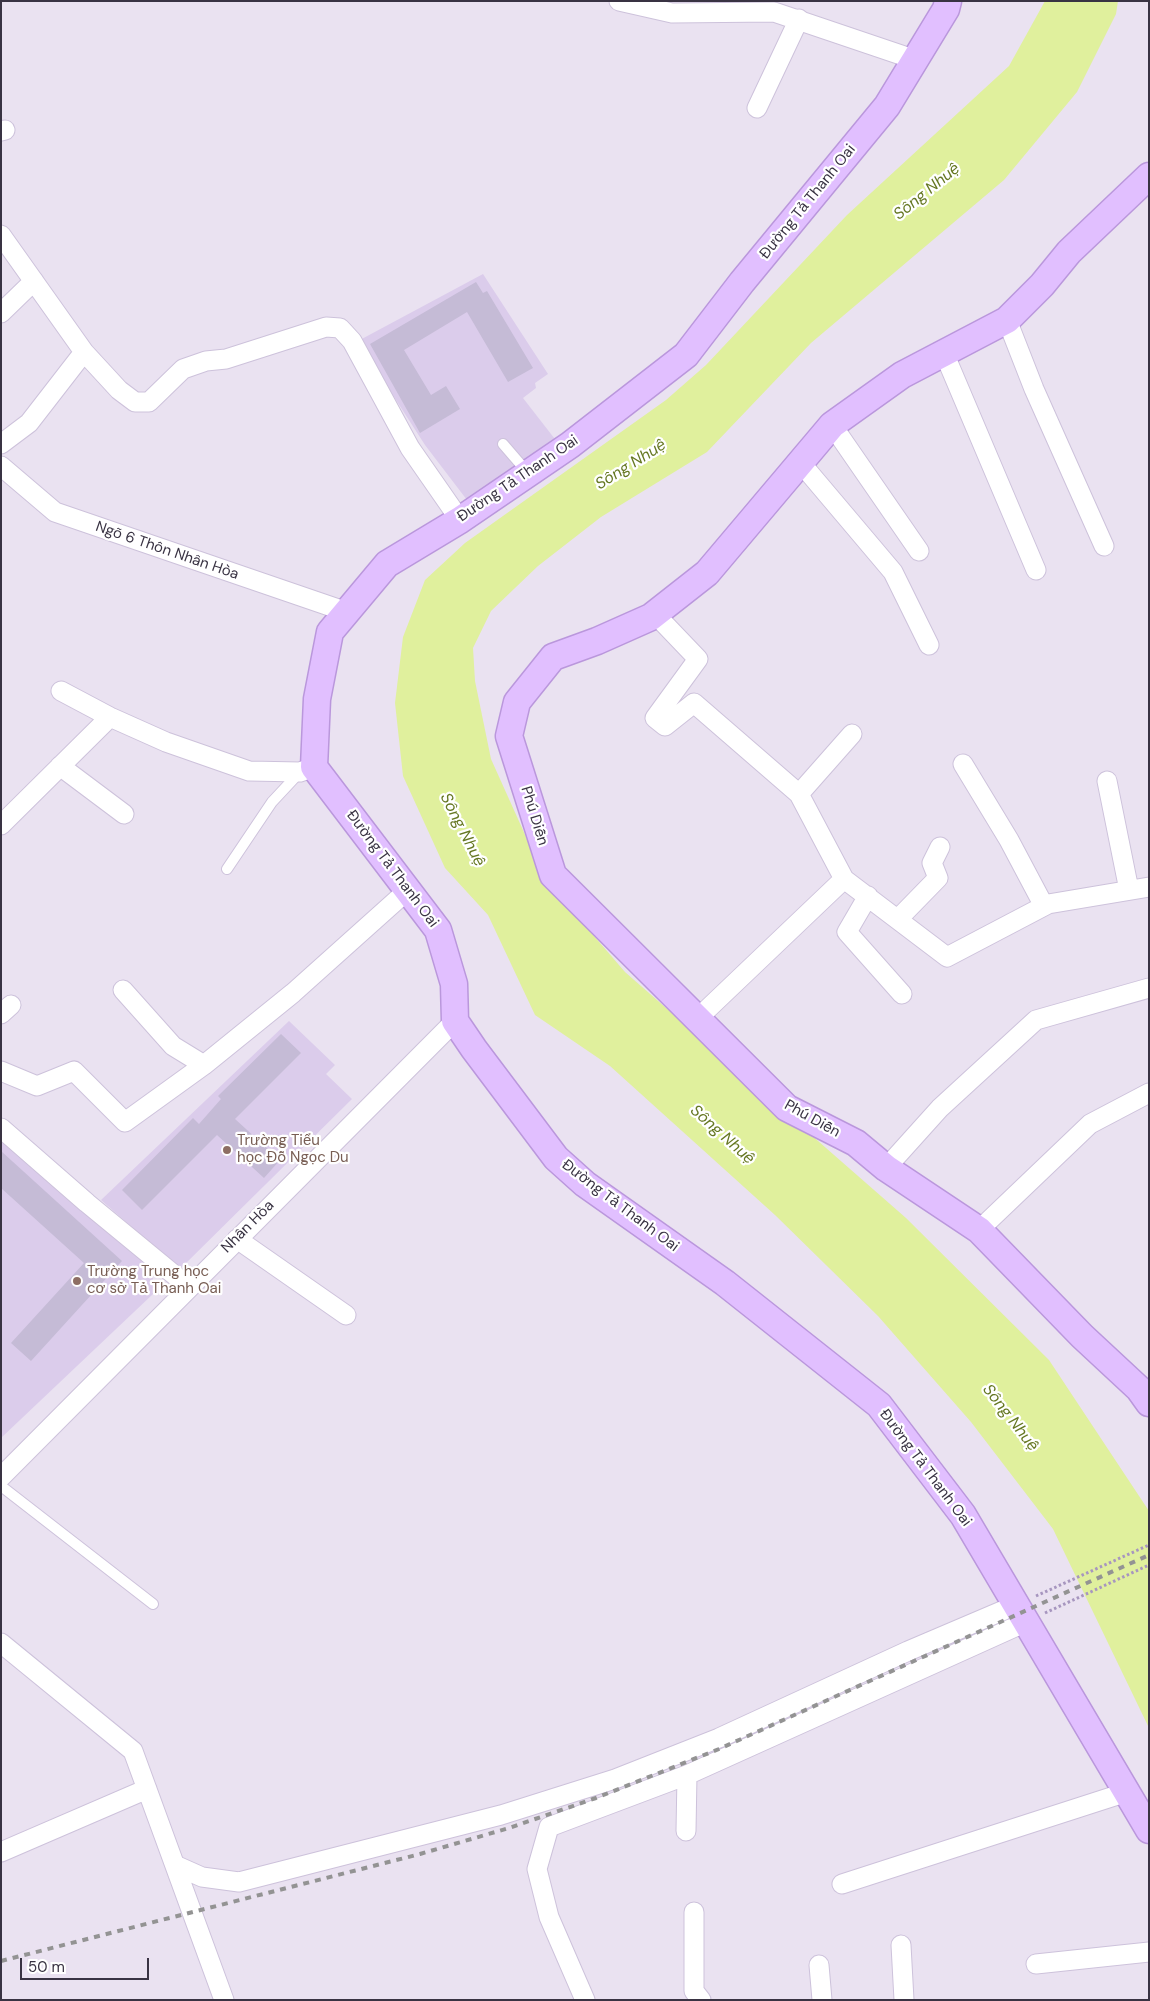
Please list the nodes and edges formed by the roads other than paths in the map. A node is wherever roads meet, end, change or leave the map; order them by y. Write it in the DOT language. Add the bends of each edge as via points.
graph roads {
  1 [pos="619,1"];
  2 [pos="948,1"];
  3 [pos="799,19"];
  4 [pos="916,60"];
  5 [pos="757,108"];
  6 [pos="1149,176"];
  7 [pos="1,235"];
  8 [pos="34,281"];
  9 [pos="1,313"];
  10 [pos="1007,320"];
  11 [pos="84,352"];
  12 [pos="944,353"];
  13 [pos="832,425"];
  14 [pos="1,444"];
  15 [pos="503,444"];
  16 [pos="800,462"];
  17 [pos="1,466"];
  18 [pos="528,473"];
  19 [pos="460,520"];
  20 [pos="1104,546"];
  21 [pos="919,551"];
  22 [pos="1036,570"];
  23 [pos="347,612"];
  24 [pos="655,614"];
  25 [pos="929,645"];
  26 [pos="61,692"];
  27 [pos="110,717"];
  28 [pos="852,734"];
  29 [pos="963,764"];
  30 [pos="60,766"];
  31 [pos="307,770"];
  32 [pos="1107,781"];
  33 [pos="799,794"];
  34 [pos="124,814"];
  35 [pos="3,818"];
  36 [pos="940,847"];
  37 [pos="227,869"];
  38 [pos="844,879"];
  39 [pos="1149,887"];
  40 [pos="408,890"];
  41 [pos="1129,890"];
  42 [pos="868,896"];
  43 [pos="1044,906"];
  44 [pos="898,919"];
  45 [pos="1149,988"];
  46 [pos="123,990"];
  47 [pos="902,994"];
  48 [pos="696,1020"];
  49 [pos="455,1021"];
  50 [pos="204,1066"];
  51 [pos="1,1071"];
  52 [pos="1149,1092"];
  53 [pos="1,1128"];
  54 [pos="886,1168"];
  55 [pos="979,1230"];
  56 [pos="237,1239"];
  57 [pos="189,1287"];
  58 [pos="346,1316"];
  59 [pos="1145,1392"];
  60 [pos="1,1477"];
  61 [pos="1,1486"];
  62 [pos="153,1604"];
  63 [pos="1030,1609"];
  64 [pos="1,1643"];
  65 [pos="687,1775"];
  66 [pos="147,1788"];
  67 [pos="1127,1792"];
  68 [pos="686,1830"];
  69 [pos="1149,1830"];
  70 [pos="1,1852"];
  71 [pos="175,1864"];
  72 [pos="842,1884"];
  73 [pos="694,1912"];
  74 [pos="901,1945"];
  75 [pos="1149,1952"];
  76 [pos="1036,1964"];
  77 [pos="819,1965"];
  78 [pos="224,2000"];
  79 [pos="585,2000"];
  80 [pos="701,2000"];
  81 [pos="822,2000"];
  82 [pos="904,2000"];
  1 -- 3 [label="street" via="672,13 774,12"];
  2 -- 4 [label="street, Đường Tả Thanh Oai"];
  3 -- 4 [label="street"];
  3 -- 5 [label="street"];
  4 -- 18 [label="street, Đường Tả Thanh Oai" via="887,106 686,355 570,445"];
  6 -- 10 [label="street" via="1069,252"];
  7 -- 8 [label="street"];
  8 -- 9 [label="street"];
  8 -- 11 [label="street"];
  10 -- 12 [label="street"];
  10 -- 20 [label="street"];
  11 -- 14 [label="street" via="29,423"];
  11 -- 19 [label="street" via="119,390 136,402 145,404 183,369 326,327 340,328 352,341 410,448"];
  12 -- 13 [label="street" via="902,375"];
  12 -- 22 [label="street"];
  13 -- 16 [label="street"];
  13 -- 21 [label="street"];
  15 -- 18 [label="lane"];
  16 -- 24 [label="street" via="707,573"];
  16 -- 25 [label="street" via="892,572"];
  17 -- 23 [label="street, Ngõ 6 Thôn Nhân Hòa" via="55,512"];
  18 -- 19 [label="street, Đường Tả Thanh Oai"];
  19 -- 23 [label="street, Đường Tả Thanh Oai" via="387,564"];
  23 -- 31 [label="street, Đường Tả Thanh Oai" via="330,632"];
  24 -- 33 [label="street" via="698,660 655,718 665,726 694,703"];
  24 -- 48 [label="street, Phú Diễn" via="553,657 517,702 509,736 553,875"];
  26 -- 27 [label="street"];
  27 -- 30 [label="street"];
  27 -- 31 [label="street" via="166,742 249,771"];
  28 -- 33 [label="street"];
  29 -- 43 [label="street"];
  30 -- 34 [label="street"];
  30 -- 35 [label="street"];
  31 -- 37 [label="lane" via="272,802"];
  31 -- 40 [label="street, Đường Tả Thanh Oai"];
  32 -- 41 [label="street"];
  33 -- 38 [label="street"];
  36 -- 44 [label="street" via="932,862 938,878"];
  38 -- 42 [label="street"];
  38 -- 48 [label="street"];
  39 -- 41 [label="street"];
  40 -- 49 [label="street, Đường Tả Thanh Oai" via="438,930 454,984"];
  40 -- 50 [label="street" via="293,993"];
  41 -- 43 [label="street"];
  42 -- 44 [label="street"];
  42 -- 47 [label="street" via="847,932"];
  43 -- 44 [label="street" via="947,957"];
  45 -- 54 [label="street" via="1036,1020 940,1108"];
  46 -- 50 [label="street" via="173,1046"];
  48 -- 54 [label="street, Phú Diễn" via="787,1108 856,1142"];
  49 -- 56 [label="street, Nhân Hòa"];
  49 -- 63 [label="street, Đường Tả Thanh Oai" via="556,1158 585,1184 725,1283 879,1405 963,1514"];
  50 -- 51 [label="street" via="125,1122 74,1071 37,1086"];
  52 -- 55 [label="street" via="1090,1124"];
  53 -- 57 [label="street"];
  54 -- 55 [label="street, Phú Diễn"];
  55 -- 59 [label="street, Phú Diễn" via="1082,1336"];
  56 -- 57 [label="street, Nhân Hòa"];
  56 -- 58 [label="street"];
  57 -- 60 [label="street, Nhân Hòa"];
  61 -- 62 [label="lane"];
  63 -- 65 [label="street"];
  63 -- 67 [label="street, Đường Tả Thanh Oai"];
  63 -- 71 [label="street" via="908,1651 674,1757 501,1815 239,1882 202,1877"];
  64 -- 66 [label="street" via="133,1751"];
  65 -- 68 [label="street"];
  65 -- 79 [label="street" via="549,1827 537,1869 550,1917"];
  66 -- 70 [label="street"];
  66 -- 71 [label="street"];
  67 -- 69 [label="street, Đường Tả Thanh Oai"];
  67 -- 72 [label="street"];
  71 -- 78 [label="street"];
  73 -- 80 [label="street" via="694,1991"];
  74 -- 82 [label="street"];
  75 -- 76 [label="street"];
  77 -- 81 [label="street"];
}
